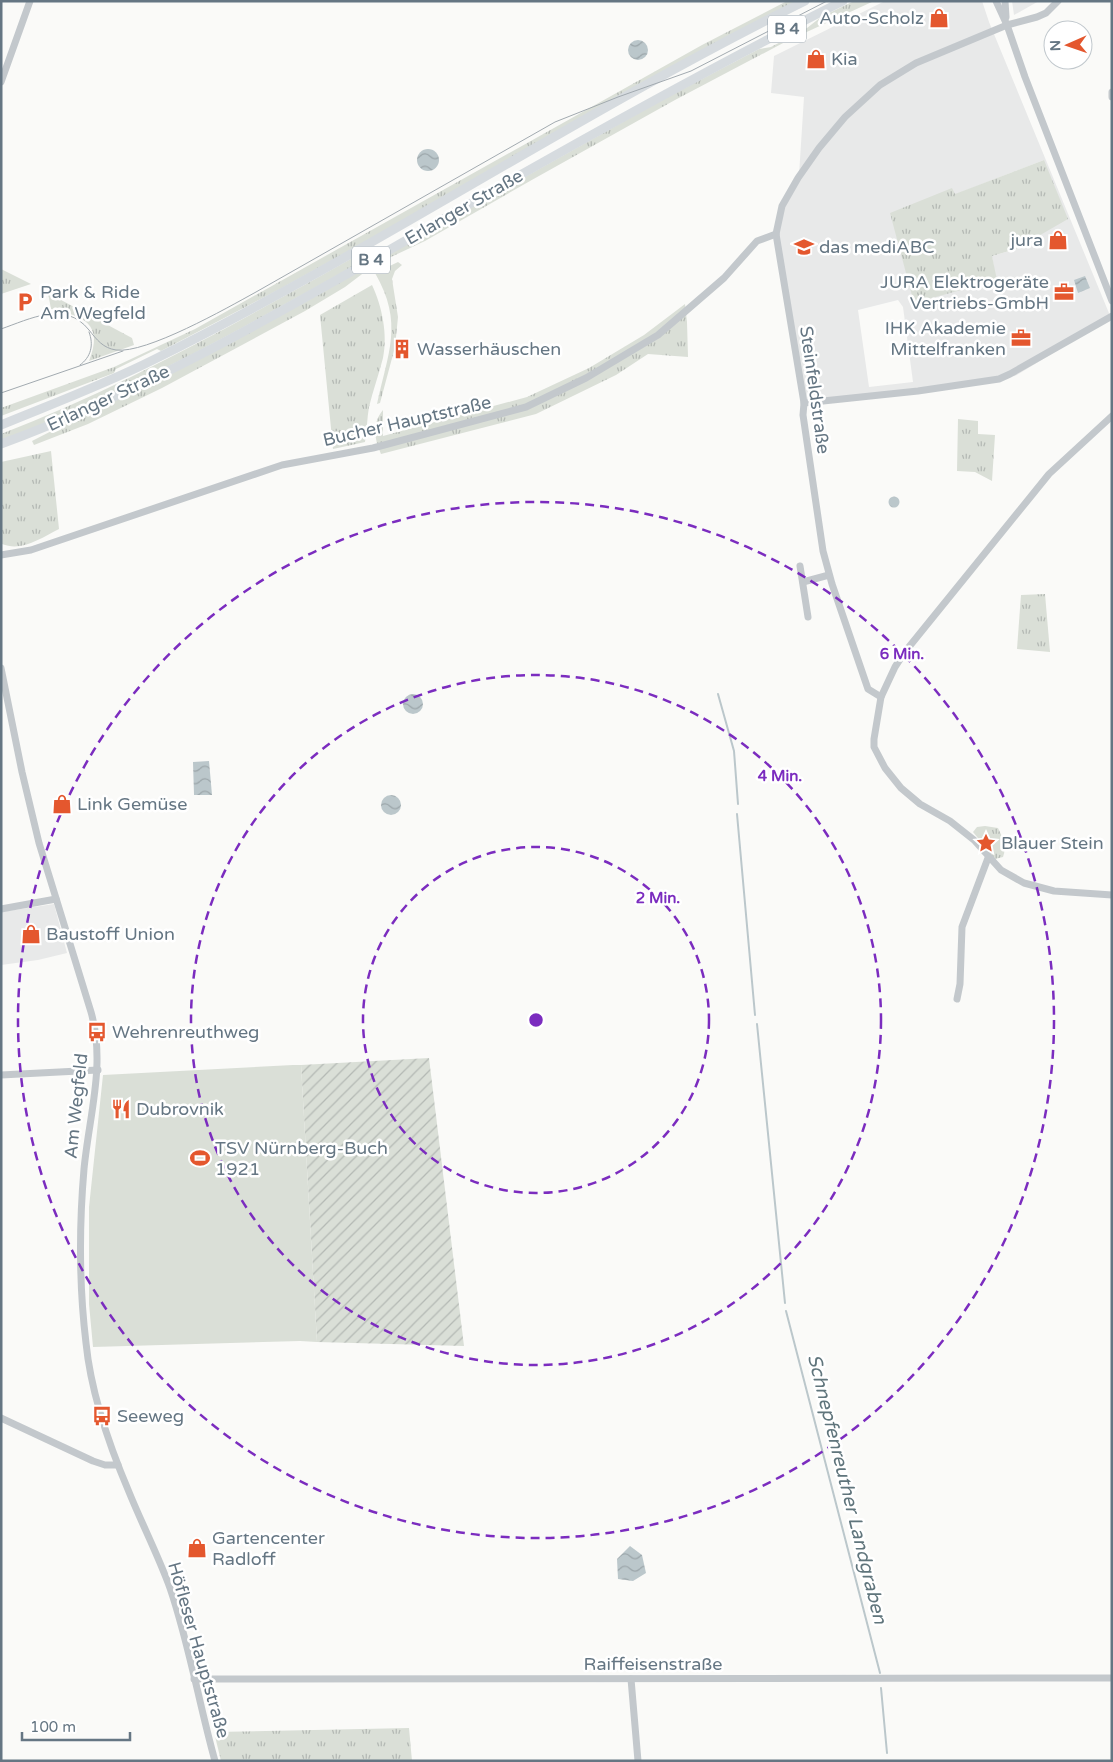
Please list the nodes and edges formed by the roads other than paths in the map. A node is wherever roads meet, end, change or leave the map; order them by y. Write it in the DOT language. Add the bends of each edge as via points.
graph roads {
  1 [pos="30,1"];
  2 [pos="805,1"];
  3 [pos="843,1"];
  4 [pos="996,1"];
  5 [pos="1005,1"];
  6 [pos="1058,1"];
  7 [pos="1007,25"];
  8 [pos="1,82"];
  9 [pos="1112,92"];
  10 [pos="1112,96"];
  11 [pos="776,234"];
  12 [pos="1112,301"];
  13 [pos="1112,316"];
  14 [pos="804,403"];
  15 [pos="1112,416"];
  16 [pos="1,425"];
  17 [pos="1,444"];
  18 [pos="1,555"];
  19 [pos="800,566"];
  20 [pos="829,575"];
  21 [pos="803,582"];
  22 [pos="808,617"];
  23 [pos="1,668"];
  24 [pos="881,696"];
  25 [pos="988,858"];
  26 [pos="1112,895"];
  27 [pos="56,899"];
  28 [pos="1,909"];
  29 [pos="957,999"];
  30 [pos="98,1070"];
  31 [pos="1,1075"];
  32 [pos="1,1418"];
  33 [pos="118,1465"];
  34 [pos="1112,1678"];
  35 [pos="194,1679"];
  36 [pos="631,1679"];
  37 [pos="215,1761"];
  38 [pos="638,1761"];
  1 -- 8 [label="street"];
  2 -- 16 [label="main road, Erlanger Straße / B 4" via="658,78 256,307 110,380"];
  3 -- 17 [label="main road, Erlanger Straße / B 4" via="672,90 320,290 213,347 76,414"];
  4 -- 7 [label="street"];
  5 -- 7 [label="street"];
  6 -- 7 [label="street, Steinfeldstraße" via="1046,13"];
  7 -- 11 [label="street, Steinfeldstraße" via="908,67 880,85 845,117 798,178 781,210"];
  7 -- 12 [label="street"];
  9 -- 10 [label="street"];
  11 -- 14 [label="street, Steinfeldstraße"];
  11 -- 18 [label="street, Bucher Hauptstraße" via="757,241 724,278 658,335 586,378 526,407 373,448 282,465 31,550"];
  13 -- 14 [label="street" via="999,379"];
  14 -- 20 [label="street, Steinfeldstraße" via="817,520"];
  15 -- 24 [label="street" via="1049,474 1011,519 904,653"];
  19 -- 21 [label="street"];
  20 -- 21 [label="street"];
  20 -- 24 [label="street, Steinfeldstraße" via="868,689"];
  21 -- 22 [label="street"];
  23 -- 27 [label="street, Am Wegfeld" via="27,795"];
  24 -- 25 [label="street" via="874,747 885,768 920,804 974,840"];
  25 -- 26 [label="street" via="1024,883 1054,891"];
  25 -- 29 [label="street" via="962,928"];
  27 -- 28 [label="street"];
  27 -- 30 [label="street, Am Wegfeld" via="94,1022"];
  30 -- 31 [label="street"];
  30 -- 33 [label="street, Am Wegfeld" via="84,1170 80,1276 92,1382"];
  32 -- 33 [label="street" via="99,1464"];
  33 -- 35 [label="street, Höfleser Hauptstraße" via="169,1587"];
  34 -- 36 [label="street, Raiffeisenstraße"];
  35 -- 36 [label="street, Raiffeisenstraße"];
  35 -- 37 [label="street, Höfleser Hauptstraße"];
  36 -- 38 [label="street"];
}
